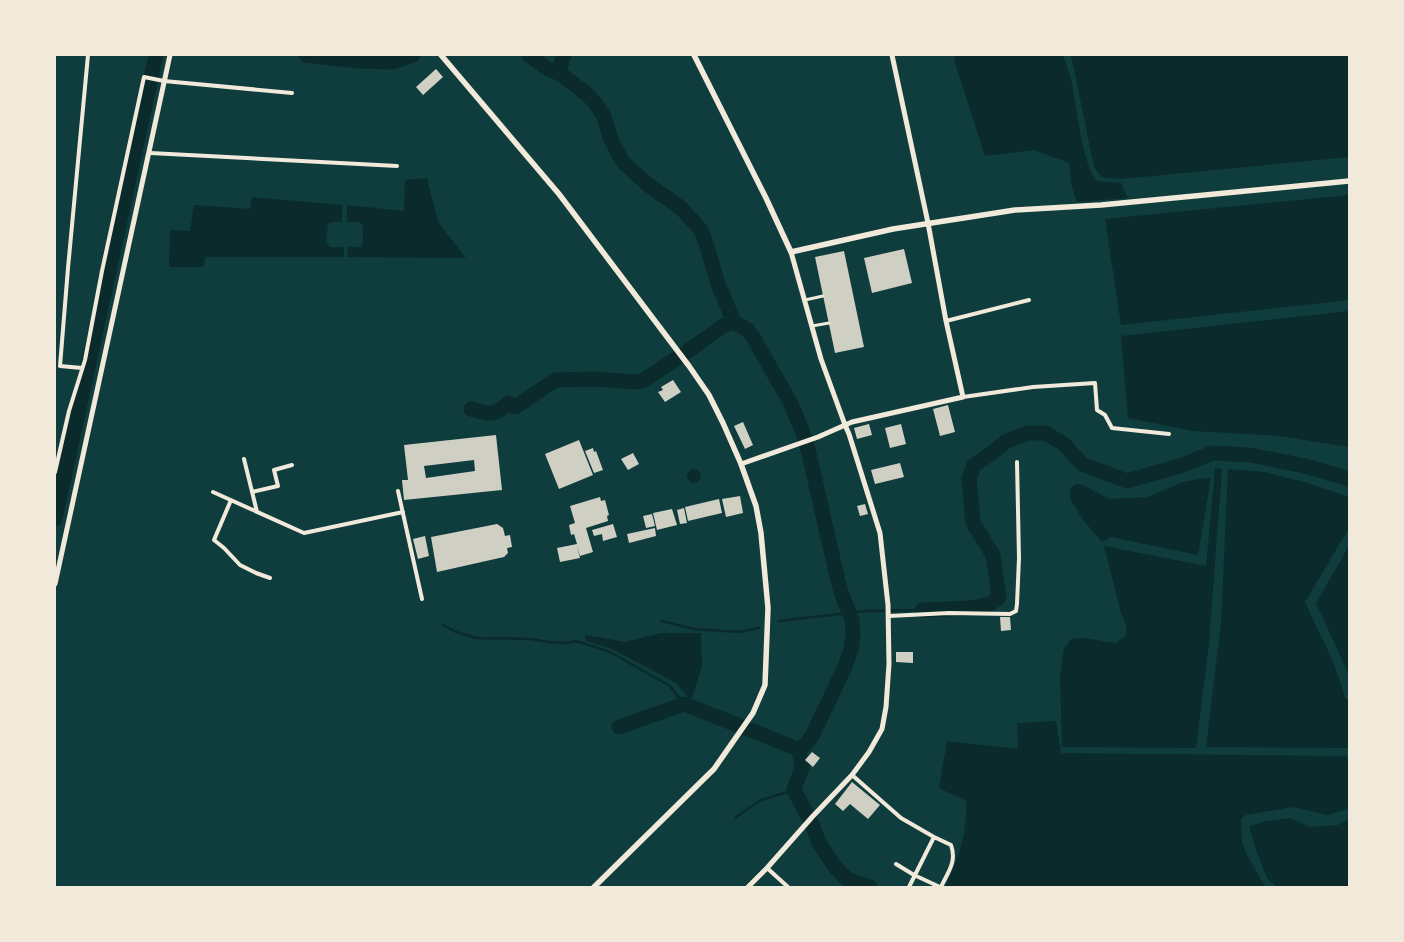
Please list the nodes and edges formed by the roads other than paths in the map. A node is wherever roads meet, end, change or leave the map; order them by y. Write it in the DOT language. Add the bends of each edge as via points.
graph roads {
  1 [pos="88,55"];
  2 [pos="170,55"];
  3 [pos="440,55"];
  4 [pos="694,55"];
  5 [pos="892,55"];
  6 [pos="163,80"];
  7 [pos="292,92"];
  8 [pos="150,153"];
  9 [pos="397,166"];
  10 [pos="1349,181"];
  11 [pos="928,224"];
  12 [pos="791,252"];
  13 [pos="823,296"];
  14 [pos="805,300"];
  15 [pos="1029,300"];
  16 [pos="946,321"];
  17 [pos="829,323"];
  18 [pos="812,326"];
  19 [pos="82,368"];
  20 [pos="963,397"];
  21 [pos="845,426"];
  22 [pos="1169,434"];
  23 [pos="244,459"];
  24 [pos="1017,462"];
  25 [pos="741,464"];
  26 [pos="292,465"];
  27 [pos="55,472"];
  28 [pos="398,491"];
  29 [pos="213,492"];
  30 [pos="252,492"];
  31 [pos="231,500"];
  32 [pos="257,512"];
  33 [pos="404,512"];
  34 [pos="270,578"];
  35 [pos="55,584"];
  36 [pos="422,599"];
  37 [pos="889,615"];
  38 [pos="852,775"];
  39 [pos="934,837"];
  40 [pos="896,864"];
  41 [pos="767,868"];
  42 [pos="914,875"];
  43 [pos="594,887"];
  44 [pos="748,887"];
  45 [pos="788,887"];
  46 [pos="909,887"];
  47 [pos="940,887"];
  1 -- 19 [label="street" via="60,366"];
  2 -- 6 [label="street"];
  3 -- 25 [label="main road" via="558,194 689,366 709,395"];
  4 -- 12 [label="main road"];
  5 -- 11 [label="street"];
  6 -- 7 [label="street"];
  6 -- 8 [label="street"];
  6 -- 19 [label="street" via="144,77"];
  8 -- 9 [label="street"];
  8 -- 35 [label="street"];
  10 -- 11 [label="main road" via="1015,210"];
  11 -- 12 [label="main road"];
  11 -- 16 [label="street"];
  12 -- 14 [label="street"];
  13 -- 14 [label="street"];
  14 -- 18 [label="street"];
  15 -- 16 [label="street"];
  16 -- 20 [label="street"];
  17 -- 18 [label="street"];
  18 -- 21 [label="street"];
  19 -- 27 [label="street"];
  20 -- 21 [label="street" via="864,418"];
  20 -- 22 [label="street" via="1032,387 1095,383 1097,410 1109,419 1112,428"];
  21 -- 25 [label="street"];
  21 -- 37 [label="street" via="880,533"];
  23 -- 30 [label="street"];
  24 -- 37 [label="street" via="1019,558 1016,611 1010,614"];
  25 -- 43 [label="main road" via="756,506 761,533 768,608 765,685 753,713 714,769"];
  26 -- 30 [label="street" via="274,470 278,486"];
  28 -- 33 [label="street"];
  29 -- 31 [label="street"];
  30 -- 32 [label="street"];
  31 -- 32 [label="street"];
  31 -- 34 [label="street" via="214,540 240,565"];
  32 -- 33 [label="street" via="304,533"];
  33 -- 36 [label="street"];
  37 -- 38 [label="street" via="886,707 882,729"];
  38 -- 39 [label="street" via="902,818"];
  38 -- 41 [label="street"];
  39 -- 42 [label="street"];
  39 -- 47 [label="street" via="950,845 954,852 953,864"];
  40 -- 42 [label="street"];
  41 -- 44 [label="street"];
  41 -- 45 [label="street"];
  42 -- 46 [label="street"];
  42 -- 47 [label="street"];
}
